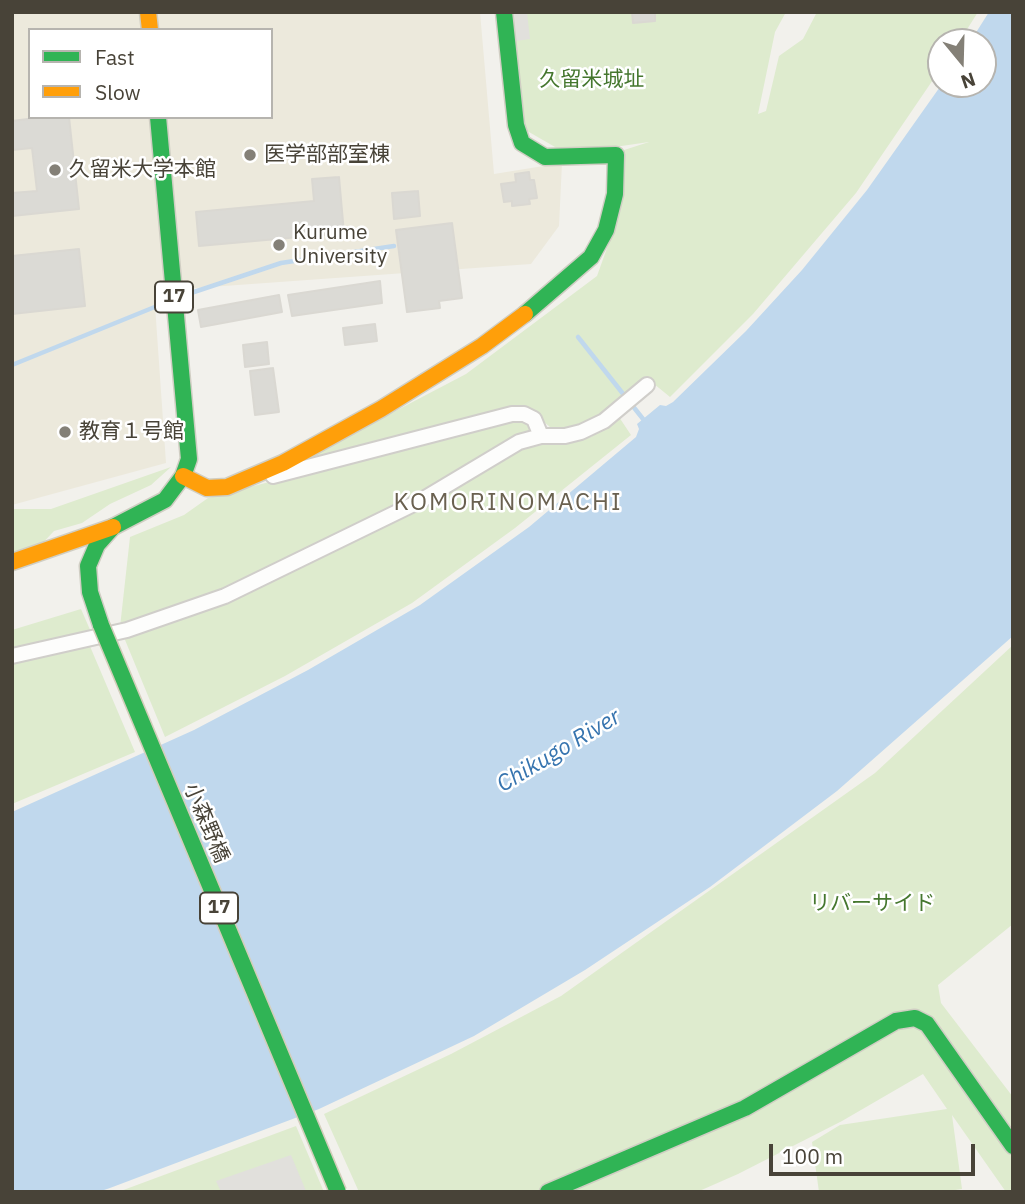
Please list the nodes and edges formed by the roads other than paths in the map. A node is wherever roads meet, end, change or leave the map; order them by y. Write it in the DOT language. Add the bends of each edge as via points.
graph roads {
  1 [pos="504,12"];
  2 [pos="158,119"];
  3 [pos="647,385"];
  4 [pos="541,436"];
  5 [pos="183,476"];
  6 [pos="246,480"];
  7 [pos="113,527"];
  8 [pos="12,562"];
  9 [pos="12,656"];
  10 [pos="1013,1146"];
  11 [pos="338,1192"];
  12 [pos="548,1192"];
  1 -- 6 [label="street" via="522,143 545,157 616,155 615,194 606,230 591,257 482,346 381,409"];
  2 -- 5 [label="street, 17" via="189,459"];
  3 -- 4 [label="street" via="604,421 565,436"];
  4 -- 6 [label="street" via="534,419 512,414"];
  4 -- 9 [label="street" via="519,442 422,500 225,596 127,630"];
  5 -- 6 [label="street" via="208,488"];
  5 -- 7 [label="street, 17" via="165,500"];
  7 -- 8 [label="street"];
  7 -- 11 [label="street, 小森野橋 / 17, bridge" via="88,565 90,592 101,625"];
  10 -- 12 [label="street" via="927,1024 915,1018 895,1021 745,1108"];
}
